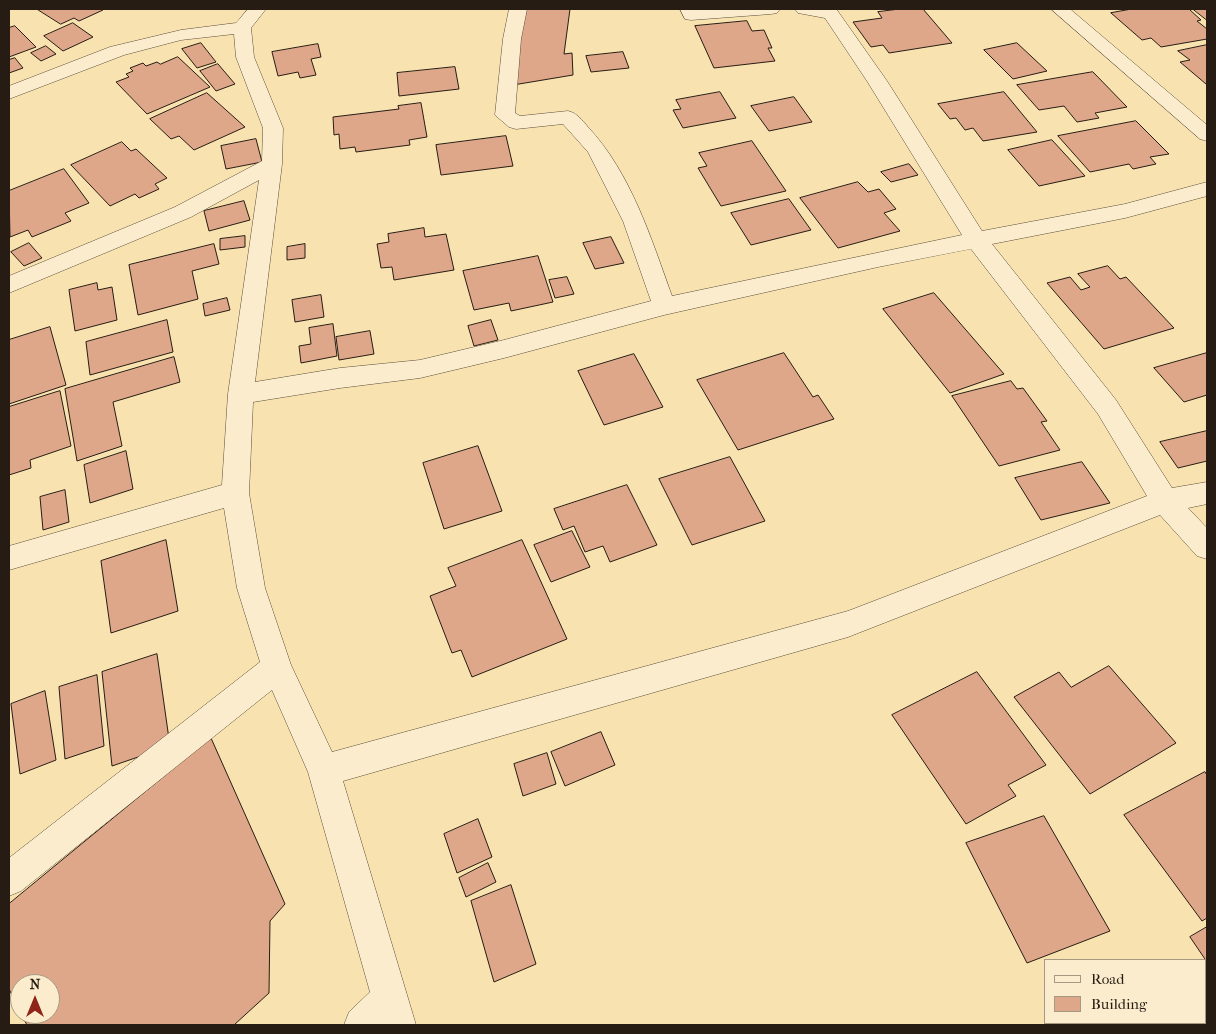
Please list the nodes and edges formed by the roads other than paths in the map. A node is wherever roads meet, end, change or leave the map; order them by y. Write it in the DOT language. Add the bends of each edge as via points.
graph roads {
  1 [pos="518,9"];
  2 [pos="689,9"];
  3 [pos="771,9"];
  4 [pos="804,9"];
  5 [pos="1060,9"];
  6 [pos="249,18"];
  7 [pos="9,93"];
  8 [pos="1207,135"];
  9 [pos="272,164"];
  10 [pos="1207,189"];
  11 [pos="976,240"];
  12 [pos="9,285"];
  13 [pos="664,306"];
  14 [pos="241,394"];
  15 [pos="1207,493"];
  16 [pos="235,494"];
  17 [pos="1165,501"];
  18 [pos="1207,547"];
  19 [pos="9,558"];
  20 [pos="277,667"];
  21 [pos="324,770"];
  22 [pos="9,879"];
  23 [pos="394,1012"];
  24 [pos="362,1025"];
  1 -- 13 [label="street" via="505,115 516,123 568,117 597,148 634,221"];
  2 -- 3 [label="street" via="691,15"];
  4 -- 11 [label="street" via="831,14 877,81"];
  5 -- 8 [label="street"];
  6 -- 7 [label="street" via="117,51"];
  6 -- 9 [label="street" via="244,57 273,128"];
  9 -- 12 [label="street" via="183,212"];
  9 -- 14 [label="street"];
  10 -- 11 [label="street" via="1125,211"];
  11 -- 13 [label="street"];
  11 -- 17 [label="street" via="1107,407"];
  13 -- 14 [label="street" via="420,368"];
  14 -- 16 [label="street"];
  15 -- 17 [label="street"];
  16 -- 19 [label="street"];
  16 -- 20 [label="street" via="251,588"];
  17 -- 18 [label="street"];
  17 -- 21 [label="street" via="848,624"];
  20 -- 21 [label="street"];
  20 -- 22 [label="street"];
  21 -- 23 [label="street"];
  23 -- 24 [label="street"];
}
